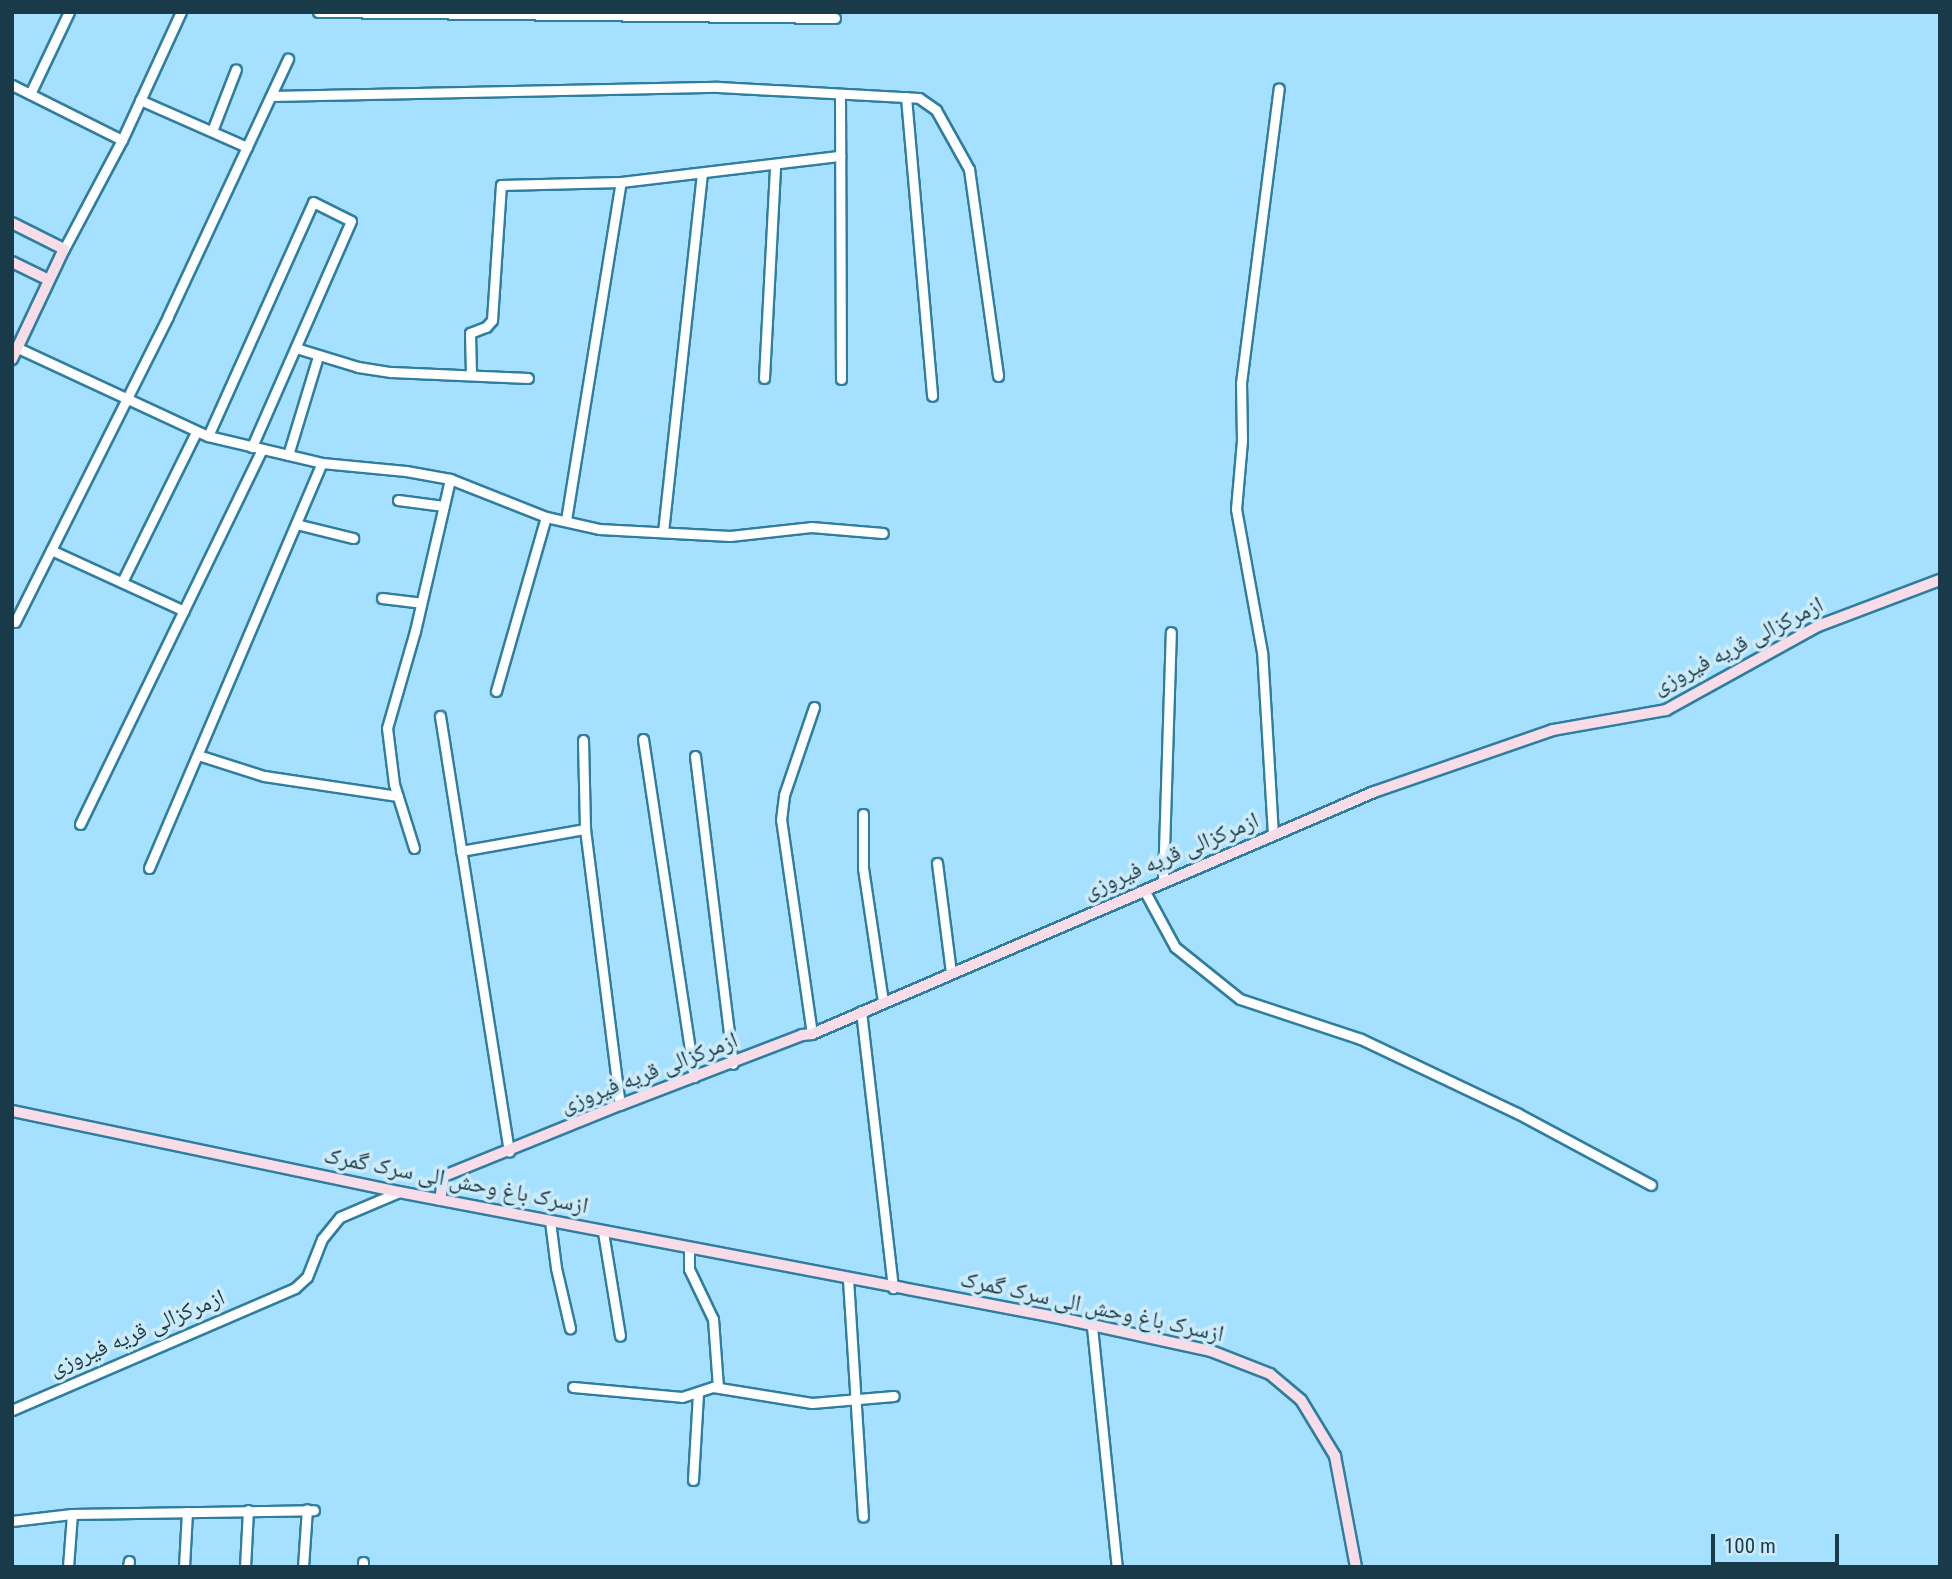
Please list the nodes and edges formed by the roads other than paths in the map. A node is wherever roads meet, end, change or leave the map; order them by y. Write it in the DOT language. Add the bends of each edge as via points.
graph roads {
  1 [pos="69,12"];
  2 [pos="181,12"];
  3 [pos="318,12"];
  4 [pos="835,18"];
  5 [pos="288,59"];
  6 [pos="236,69"];
  7 [pos="12,85"];
  8 [pos="1279,88"];
  9 [pos="30,94"];
  10 [pos="840,94"];
  11 [pos="271,96"];
  12 [pos="906,97"];
  13 [pos="140,100"];
  14 [pos="212,131"];
  15 [pos="122,140"];
  16 [pos="247,147"];
  17 [pos="840,156"];
  18 [pos="775,165"];
  19 [pos="702,175"];
  20 [pos="621,182"];
  21 [pos="12,223"];
  22 [pos="64,249"];
  23 [pos="12,262"];
  24 [pos="49,280"];
  25 [pos="18,348"];
  26 [pos="296,348"];
  27 [pos="318,356"];
  28 [pos="12,359"];
  29 [pos="471,373"];
  30 [pos="998,376"];
  31 [pos="528,378"];
  32 [pos="764,378"];
  33 [pos="841,379"];
  34 [pos="932,396"];
  35 [pos="124,400"];
  36 [pos="196,432"];
  37 [pos="208,436"];
  38 [pos="257,448"];
  39 [pos="288,455"];
  40 [pos="322,463"];
  41 [pos="450,479"];
  42 [pos="398,500"];
  43 [pos="444,506"];
  44 [pos="546,517"];
  45 [pos="566,520"];
  46 [pos="296,524"];
  47 [pos="663,532"];
  48 [pos="883,533"];
  49 [pos="353,538"];
  50 [pos="51,550"];
  51 [pos="1940,580"];
  52 [pos="122,582"];
  53 [pos="382,598"];
  54 [pos="421,603"];
  55 [pos="184,611"];
  56 [pos="15,622"];
  57 [pos="1171,632"];
  58 [pos="496,691"];
  59 [pos="814,706"];
  60 [pos="440,716"];
  61 [pos="643,739"];
  62 [pos="583,740"];
  63 [pos="198,755"];
  64 [pos="695,756"];
  65 [pos="398,796"];
  66 [pos="863,814"];
  67 [pos="80,824"];
  68 [pos="585,829"];
  69 [pos="1273,835"];
  70 [pos="414,848"];
  71 [pos="461,851"];
  72 [pos="937,863"];
  73 [pos="149,868"];
  74 [pos="1163,882"];
  75 [pos="1144,890"];
  76 [pos="951,973"];
  77 [pos="883,1002"];
  78 [pos="861,1011"];
  79 [pos="812,1034"];
  80 [pos="733,1064"];
  81 [pos="694,1077"];
  82 [pos="620,1105"];
  83 [pos="12,1111"];
  84 [pos="509,1152"];
  85 [pos="1651,1185"];
  86 [pos="399,1192"];
  87 [pos="440,1200"];
  88 [pos="550,1221"];
  89 [pos="603,1231"];
  90 [pos="689,1248"];
  91 [pos="848,1279"];
  92 [pos="893,1288"];
  93 [pos="1093,1326"];
  94 [pos="570,1328"];
  95 [pos="621,1336"];
  96 [pos="573,1387"];
  97 [pos="718,1387"];
  98 [pos="698,1394"];
  99 [pos="894,1396"];
  100 [pos="856,1401"];
  101 [pos="12,1410"];
  102 [pos="693,1480"];
  103 [pos="248,1510"];
  104 [pos="187,1512"];
  105 [pos="72,1514"];
  106 [pos="863,1517"];
  107 [pos="12,1521"];
  108 [pos="68,1567"];
  109 [pos="184,1567"];
  110 [pos="245,1567"];
  111 [pos="303,1567"];
  112 [pos="1117,1567"];
  113 [pos="1356,1567"];
  1 -- 9 [label="street"];
  2 -- 13 [label="street"];
  3 -- 4 [label="street"];
  5 -- 11 [label="street"];
  6 -- 14 [label="street"];
  7 -- 9 [label="street"];
  8 -- 69 [label="street" via="1241,383 1236,509 1262,652"];
  9 -- 15 [label="street"];
  10 -- 11 [label="street" via="718,87"];
  10 -- 12 [label="street"];
  10 -- 17 [label="street"];
  11 -- 16 [label="street"];
  12 -- 30 [label="street" via="919,98 936,110 969,169"];
  12 -- 34 [label="street"];
  13 -- 14 [label="street"];
  13 -- 15 [label="street"];
  14 -- 16 [label="street"];
  15 -- 22 [label="street"];
  16 -- 35 [label="street"];
  17 -- 18 [label="street"];
  17 -- 33 [label="street"];
  18 -- 19 [label="street"];
  18 -- 32 [label="street"];
  19 -- 20 [label="street"];
  19 -- 47 [label="street"];
  20 -- 29 [label="street" via="501,185 492,320 470,333"];
  20 -- 45 [label="street"];
  21 -- 22 [label="main road"];
  22 -- 24 [label="main road"];
  23 -- 24 [label="main road"];
  24 -- 25 [label="main road"];
  25 -- 28 [label="main road"];
  25 -- 35 [label="street"];
  26 -- 27 [label="street"];
  26 -- 37 [label="street" via="351,221 313,202"];
  26 -- 38 [label="street"];
  27 -- 29 [label="street" via="391,372"];
  27 -- 39 [label="street"];
  29 -- 31 [label="street"];
  35 -- 36 [label="street"];
  35 -- 50 [label="street"];
  36 -- 37 [label="street"];
  36 -- 52 [label="street"];
  37 -- 38 [label="street"];
  38 -- 39 [label="street"];
  38 -- 55 [label="street"];
  39 -- 40 [label="street"];
  40 -- 41 [label="street"];
  40 -- 46 [label="street"];
  41 -- 43 [label="street"];
  41 -- 44 [label="street"];
  42 -- 43 [label="street"];
  43 -- 54 [label="street"];
  44 -- 45 [label="street"];
  44 -- 58 [label="street"];
  45 -- 47 [label="street" via="599,529"];
  46 -- 49 [label="street"];
  46 -- 63 [label="street"];
  47 -- 48 [label="street" via="730,536 811,527"];
  50 -- 52 [label="street"];
  50 -- 56 [label="street"];
  51 -- 69 [label="main road, ازمرکزالی قریه فیروزی" via="1818,625 1665,710 1553,730 1374,792"];
  52 -- 55 [label="street"];
  53 -- 54 [label="street"];
  54 -- 65 [label="street" via="387,728"];
  55 -- 67 [label="street"];
  57 -- 74 [label="street"];
  59 -- 79 [label="street" via="784,795 781,820"];
  60 -- 71 [label="street"];
  61 -- 81 [label="street"];
  62 -- 68 [label="street"];
  63 -- 65 [label="street" via="264,776"];
  63 -- 73 [label="street"];
  64 -- 80 [label="street"];
  65 -- 70 [label="street"];
  66 -- 77 [label="street" via="863,868"];
  68 -- 71 [label="street"];
  68 -- 82 [label="street"];
  69 -- 74 [label="main road, ازمرکزالی قریه فیروزی"];
  71 -- 84 [label="street"];
  72 -- 76 [label="street"];
  74 -- 75 [label="main road, ازمرکزالی قریه فیروزی"];
  75 -- 76 [label="main road, ازمرکزالی قریه فیروزی"];
  75 -- 85 [label="street" via="1175,947 1240,999 1374,1045 1517,1113"];
  76 -- 77 [label="main road, ازمرکزالی قریه فیروزی"];
  77 -- 78 [label="main road, ازمرکزالی قریه فیروزی"];
  78 -- 79 [label="main road, ازمرکزالی قریه فیروزی"];
  78 -- 92 [label="street"];
  79 -- 80 [label="main road, ازمرکزالی قریه فیروزی"];
  80 -- 81 [label="main road, ازمرکزالی قریه فیروزی"];
  81 -- 82 [label="main road, ازمرکزالی قریه فیروزی"];
  82 -- 84 [label="main road, ازمرکزالی قریه فیروزی"];
  83 -- 86 [label="main road, ازسرک باغ وحش الی سرک گمرک"];
  84 -- 87 [label="main road, ازمرکزالی قریه فیروزی" via="444,1176"];
  86 -- 87 [label="main road, ازسرک باغ وحش الی سرک گمرک"];
  86 -- 101 [label="street, ازمرکزالی قریه فیروزی" via="340,1217 322,1239 307,1277 295,1288"];
  87 -- 88 [label="main road, ازسرک باغ وحش الی سرک گمرک"];
  88 -- 89 [label="main road, ازسرک باغ وحش الی سرک گمرک"];
  88 -- 94 [label="street"];
  89 -- 90 [label="main road, ازسرک باغ وحش الی سرک گمرک"];
  89 -- 95 [label="street"];
  90 -- 91 [label="main road, ازسرک باغ وحش الی سرک گمرک"];
  90 -- 97 [label="street" via="689,1269 713,1319"];
  91 -- 92 [label="main road, ازسرک باغ وحش الی سرک گمرک"];
  91 -- 100 [label="street"];
  92 -- 93 [label="main road, ازسرک باغ وحش الی سرک گمرک"];
  93 -- 112 [label="street"];
  93 -- 113 [label="main road, ازسرک باغ وحش الی سرک گمرک" via="1211,1351 1283,1382 1301,1400 1335,1456"];
  96 -- 98 [label="street" via="682,1397"];
  97 -- 98 [label="street" via="707,1387"];
  97 -- 100 [label="street" via="812,1403"];
  98 -- 102 [label="street"];
  99 -- 100 [label="street"];
  100 -- 106 [label="street"];
  103 -- 104 [label="street"];
  103 -- 110 [label="street"];
  103 -- 111 [label="street" via="310,1510"];
  104 -- 105 [label="street"];
  104 -- 109 [label="street"];
  105 -- 107 [label="street"];
  105 -- 108 [label="street"];
}
